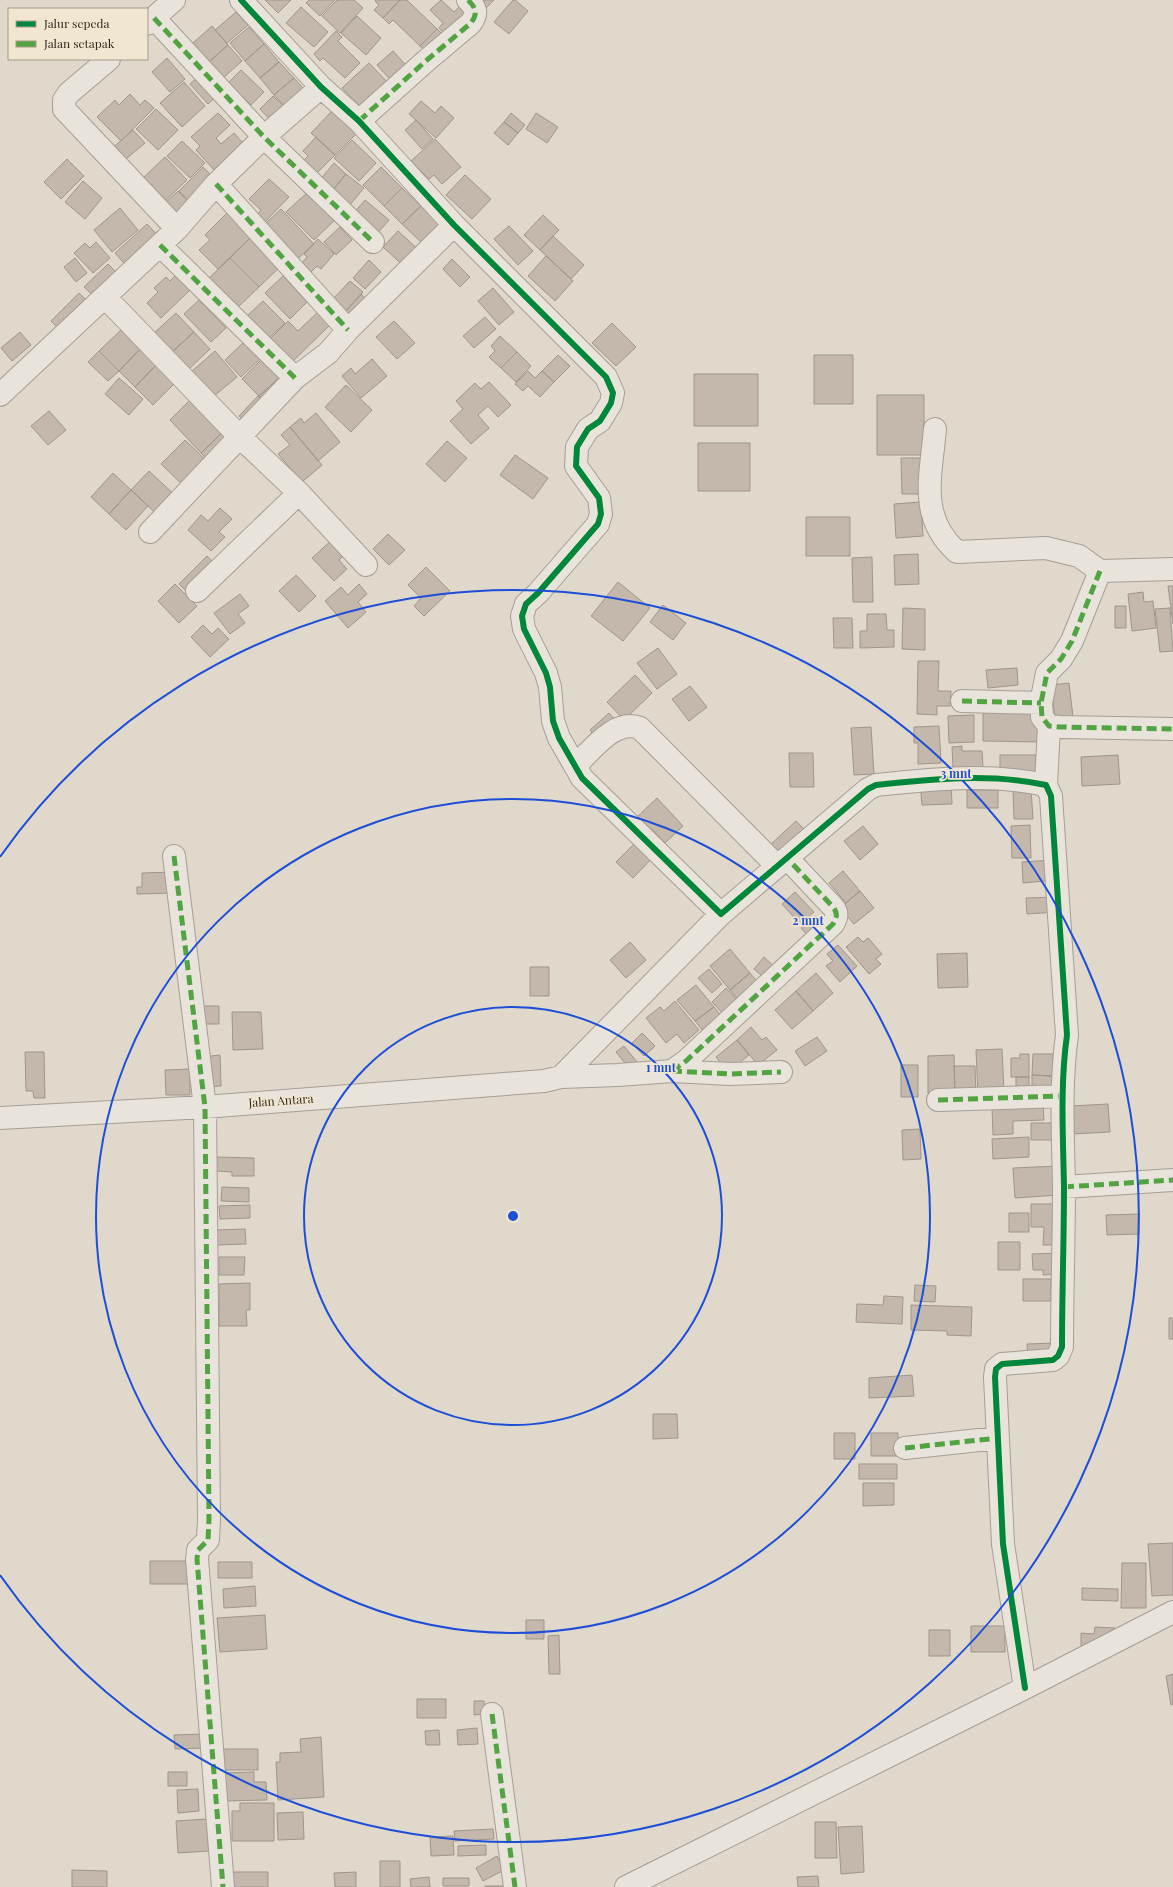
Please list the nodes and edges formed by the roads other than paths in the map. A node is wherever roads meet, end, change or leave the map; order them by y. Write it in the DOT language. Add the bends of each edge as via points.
graph roads {
  1 [pos="174,0"];
  2 [pos="241,0"];
  3 [pos="468,0"];
  4 [pos="150,21"];
  5 [pos="108,60"];
  6 [pos="321,87"];
  7 [pos="359,121"];
  8 [pos="264,137"];
  9 [pos="216,184"];
  10 [pos="454,225"];
  11 [pos="176,229"];
  12 [pos="373,242"];
  13 [pos="160,245"];
  14 [pos="105,297"];
  15 [pos="348,330"];
  16 [pos="295,378"];
  17 [pos="0,395"];
  18 [pos="935,429"];
  19 [pos="240,437"];
  20 [pos="299,493"];
  21 [pos="150,532"];
  22 [pos="366,565"];
  23 [pos="1173,569"];
  24 [pos="1100,572"];
  25 [pos="197,591"];
  26 [pos="962,701"];
  27 [pos="1041,703"];
  28 [pos="1049,726"];
  29 [pos="1173,729"];
  30 [pos="575,766"];
  31 [pos="1046,785"];
  32 [pos="174,856"];
  33 [pos="782,862"];
  34 [pos="721,914"];
  35 [pos="672,1071"];
  36 [pos="781,1072"];
  37 [pos="561,1077"];
  38 [pos="1062,1096"];
  39 [pos="938,1100"];
  40 [pos="205,1107"];
  41 [pos="0,1118"];
  42 [pos="1173,1180"];
  43 [pos="1064,1187"];
  44 [pos="998,1438"];
  45 [pos="905,1448"];
  46 [pos="1173,1612"];
  47 [pos="1025,1688"];
  48 [pos="492,1714"];
  49 [pos="223,1887"];
  50 [pos="515,1887"];
  51 [pos="626,1887"];
  1 -- 4 [label="street"];
  2 -- 6 [label="street"];
  3 -- 7 [label="street" via="476,10 476,17 471,23"];
  4 -- 8 [label="street"];
  5 -- 11 [label="street" via="69,93 64,100 64,109"];
  6 -- 7 [label="street"];
  6 -- 8 [label="street"];
  7 -- 10 [label="street"];
  8 -- 9 [label="street"];
  8 -- 12 [label="street"];
  9 -- 11 [label="street"];
  9 -- 15 [label="street"];
  10 -- 15 [label="street"];
  10 -- 30 [label="street" via="606,377 613,393 611,403 600,421 588,429 577,447 576,466 599,498 601,514 598,524 526,604 522,616 524,629 546,673 553,721 559,738"];
  11 -- 13 [label="street"];
  13 -- 14 [label="street"];
  13 -- 16 [label="street"];
  14 -- 17 [label="street"];
  14 -- 19 [label="street"];
  15 -- 16 [label="street" via="328,353"];
  16 -- 19 [label="street"];
  18 -- 24 [label="street" via="929,504 937,528 946,543 957,552 1046,548 1079,556"];
  19 -- 20 [label="street"];
  19 -- 21 [label="street"];
  20 -- 22 [label="street"];
  20 -- 25 [label="street"];
  23 -- 24 [label="street"];
  24 -- 27 [label="street" via="1072,641 1061,659 1047,673"];
  26 -- 27 [label="street"];
  27 -- 28 [label="street" via="1042,717"];
  28 -- 29 [label="street"];
  28 -- 31 [label="street"];
  30 -- 33 [label="street" via="613,730 631,725 640,728"];
  30 -- 34 [label="street" via="582,778"];
  31 -- 33 [label="street" via="964,777 876,785"];
  31 -- 38 [label="street" via="1051,796 1067,1035"];
  32 -- 40 [label="street"];
  33 -- 34 [label="street"];
  33 -- 35 [label="street" via="833,907 837,917 833,924 686,1061"];
  34 -- 37 [label="street"];
  35 -- 36 [label="street, Jalan Antara" via="730,1074"];
  35 -- 37 [label="street, Jalan Antara"];
  37 -- 40 [label="street, Jalan Antara" via="544,1081"];
  38 -- 39 [label="street"];
  38 -- 43 [label="street"];
  40 -- 41 [label="street, Jalan Antara"];
  40 -- 49 [label="street" via="209,1519 208,1540 198,1550 196,1559"];
  42 -- 43 [label="street"];
  43 -- 44 [label="street" via="1062,1347 1053,1360 1002,1364 996,1369"];
  44 -- 45 [label="street"];
  44 -- 47 [label="street" via="1003,1544"];
  46 -- 47 [label="street"];
  47 -- 51 [label="street"];
  48 -- 50 [label="street"];
}
